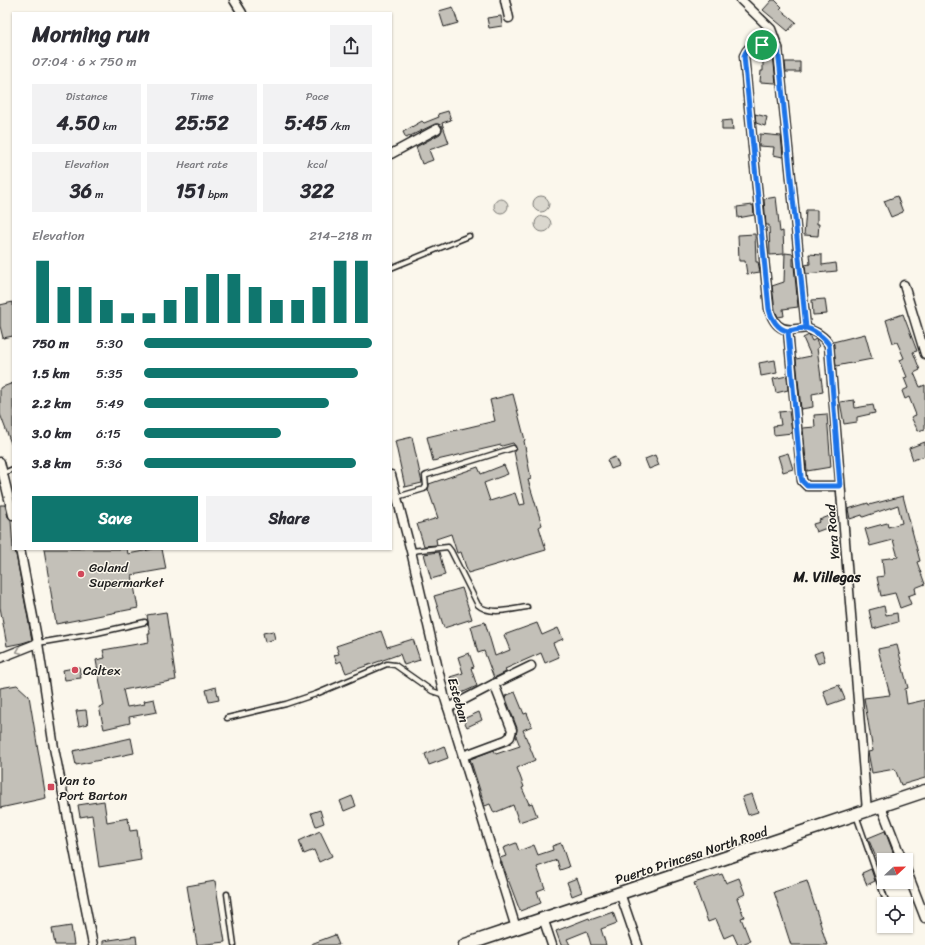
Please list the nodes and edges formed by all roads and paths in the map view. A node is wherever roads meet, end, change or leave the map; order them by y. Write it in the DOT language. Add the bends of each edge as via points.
graph roads {
  1 [pos="234,0"];
  2 [pos="505,0"];
  3 [pos="742,0"];
  4 [pos="241,12"];
  5 [pos="509,18"];
  6 [pos="778,48"];
  7 [pos="437,129"];
  8 [pos="392,153"];
  9 [pos="468,236"];
  10 [pos="392,268"];
  11 [pos="904,285"];
  12 [pos="806,328"];
  13 [pos="788,331"];
  14 [pos="925,354"];
  15 [pos="513,448"];
  16 [pos="0,462"];
  17 [pos="12,469"];
  18 [pos="2,473"];
  19 [pos="392,480"];
  20 [pos="840,486"];
  21 [pos="394,491"];
  22 [pos="12,511"];
  23 [pos="20,550"];
  24 [pos="411,551"];
  25 [pos="527,607"];
  26 [pos="145,622"];
  27 [pos="38,643"];
  28 [pos="0,658"];
  29 [pos="531,666"];
  30 [pos="494,684"];
  31 [pos="444,695"];
  32 [pos="448,708"];
  33 [pos="227,718"];
  34 [pos="463,756"];
  35 [pos="925,791"];
  36 [pos="881,806"];
  37 [pos="861,813"];
  38 [pos="899,853"];
  39 [pos="913,887"];
  40 [pos="620,892"];
  41 [pos="228,894"];
  42 [pos="885,897"];
  43 [pos="543,918"];
  44 [pos="925,918"];
  45 [pos="516,928"];
  46 [pos="93,945"];
  47 [pos="234,945"];
  48 [pos="465,945"];
  49 [pos="552,945"];
  50 [pos="638,945"];
  1 -- 4 [label="street"];
  2 -- 5 [label="street"];
  3 -- 6 [label="street" via="771,29"];
  6 -- 12 [label="street"];
  6 -- 13 [label="street" via="755,45 749,48 744,56 769,309 774,321"];
  7 -- 8 [label="street"];
  9 -- 10 [label="lane"];
  11 -- 14 [label="street"];
  12 -- 13 [label="street"];
  12 -- 20 [label="street, Yara Road" via="822,337 829,345"];
  13 -- 20 [label="street" via="802,481 807,486"];
  15 -- 21 [label="lane" via="427,475 424,489"];
  16 -- 18 [label="street"];
  17 -- 18 [label="lane"];
  18 -- 22 [label="street"];
  19 -- 21 [label="street, Esteban"];
  20 -- 37 [label="street, Yara Road"];
  21 -- 24 [label="street, Esteban"];
  23 -- 27 [label="street"];
  24 -- 25 [label="lane" via="448,547 478,605 482,608 493,611"];
  24 -- 31 [label="street, Esteban"];
  26 -- 27 [label="lane"];
  27 -- 28 [label="street, one-way"];
  27 -- 46 [label="street" via="54,748"];
  29 -- 30 [label="street"];
  30 -- 32 [label="street"];
  30 -- 34 [label="street" via="512,734 506,740"];
  31 -- 32 [label="street, Esteban"];
  31 -- 33 [label="lane" via="432,691 395,665 387,664 316,694"];
  32 -- 34 [label="street, Esteban"];
  34 -- 45 [label="street, Esteban"];
  35 -- 36 [label="main road, Puerto Princesa North Road"];
  36 -- 37 [label="main road, Puerto Princesa North Road"];
  36 -- 38 [label="street"];
  37 -- 40 [label="main road, Puerto Princesa North Road"];
  37 -- 42 [label="lane"];
  39 -- 44 [label="street"];
  40 -- 43 [label="main road, Puerto Princesa North Road"];
  40 -- 50 [label="street"];
  41 -- 47 [label="lane"];
  43 -- 45 [label="main road, Puerto Princesa North Road"];
  43 -- 49 [label="street"];
  45 -- 48 [label="main road, Puerto Princesa North Road"];
}
